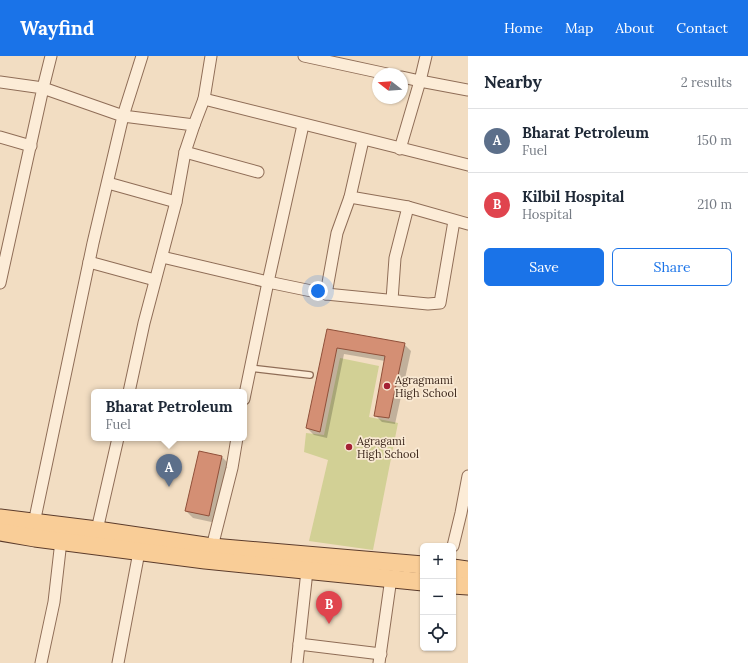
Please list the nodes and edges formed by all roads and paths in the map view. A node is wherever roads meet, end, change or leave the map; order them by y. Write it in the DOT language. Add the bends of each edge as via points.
graph roads {
  1 [pos="51,56"];
  2 [pos="142,56"];
  3 [pos="211,56"];
  4 [pos="304,56"];
  5 [pos="426,56"];
  6 [pos="372,71"];
  7 [pos="408,78"];
  8 [pos="420,81"];
  9 [pos="0,82"];
  10 [pos="43,88"];
  11 [pos="468,90"];
  12 [pos="204,100"];
  13 [pos="123,116"];
  14 [pos="194,125"];
  15 [pos="304,125"];
  16 [pos="0,137"];
  17 [pos="363,140"];
  18 [pos="31,146"];
  19 [pos="400,149"];
  20 [pos="184,152"];
  21 [pos="468,166"];
  22 [pos="258,172"];
  23 [pos="108,183"];
  24 [pos="350,197"];
  25 [pos="176,202"];
  26 [pos="408,207"];
  27 [pos="454,221"];
  28 [pos="468,224"];
  29 [pos="4,243"];
  30 [pos="162,257"];
  31 [pos="89,262"];
  32 [pos="156,280"];
  33 [pos="268,282"];
  34 [pos="0,284"];
  35 [pos="326,294"];
  36 [pos="392,300"];
  37 [pos="250,368"];
  38 [pos="310,375"];
  39 [pos="129,389"];
  40 [pos="246,389"];
  41 [pos="117,441"];
  42 [pos="236,441"];
  43 [pos="468,476"];
  44 [pos="34,523"];
  45 [pos="0,528"];
  46 [pos="97,530"];
  47 [pos="61,541"];
  48 [pos="454,543"];
  49 [pos="212,546"];
  50 [pos="139,552"];
  51 [pos="420,565"];
  52 [pos="456,568"];
  53 [pos="468,570"];
  54 [pos="307,571"];
  55 [pos="391,578"];
  56 [pos="420,582"];
  57 [pos="456,585"];
  58 [pos="468,586"];
  59 [pos="299,644"];
  60 [pos="380,659"];
  61 [pos="42,663"];
  62 [pos="118,663"];
  63 [pos="297,663"];
  1 -- 10 [label="street"];
  2 -- 13 [label="street"];
  3 -- 12 [label="street"];
  4 -- 6 [label="street"];
  5 -- 8 [label="street"];
  7 -- 8 [label="street"];
  8 -- 11 [label="street"];
  8 -- 19 [label="street"];
  9 -- 10 [label="street"];
  10 -- 13 [label="street"];
  10 -- 18 [label="street"];
  12 -- 14 [label="street"];
  12 -- 15 [label="street"];
  13 -- 14 [label="street"];
  13 -- 23 [label="street"];
  14 -- 20 [label="street"];
  15 -- 17 [label="street"];
  15 -- 33 [label="street"];
  16 -- 18 [label="street"];
  17 -- 19 [label="street"];
  17 -- 24 [label="street"];
  18 -- 29 [label="street"];
  19 -- 21 [label="street"];
  20 -- 22 [label="street"];
  20 -- 25 [label="street"];
  23 -- 25 [label="street"];
  23 -- 31 [label="street"];
  24 -- 26 [label="street"];
  24 -- 35 [label="street" via="337,233"];
  25 -- 30 [label="street"];
  26 -- 27 [label="street"];
  26 -- 36 [label="street" via="395,258"];
  27 -- 28 [label="street"];
  27 -- 36 [label="street" via="440,304"];
  29 -- 34 [label="street"];
  30 -- 32 [label="street"];
  30 -- 33 [label="street"];
  31 -- 32 [label="street"];
  31 -- 44 [label="street"];
  32 -- 39 [label="street"];
  33 -- 35 [label="street"];
  33 -- 37 [label="street"];
  35 -- 36 [label="street"];
  37 -- 38 [label="lane"];
  37 -- 40 [label="street"];
  41 -- 46 [label="street"];
  42 -- 49 [label="street"];
  43 -- 48 [label="street"];
  44 -- 45 [label="main road"];
  44 -- 46 [label="main road"];
  45 -- 47 [label="main road" via="35,538"];
  46 -- 49 [label="main road"];
  47 -- 50 [label="main road"];
  47 -- 61 [label="street" via="54,602"];
  49 -- 51 [label="main road"];
  50 -- 54 [label="main road"];
  50 -- 62 [label="street"];
  52 -- 53 [label="main road"];
  54 -- 55 [label="main road"];
  54 -- 59 [label="street"];
  55 -- 56 [label="main road"];
  55 -- 60 [label="street"];
  57 -- 58 [label="main road"];
  59 -- 60 [label="street"];
  59 -- 63 [label="street"];
}
